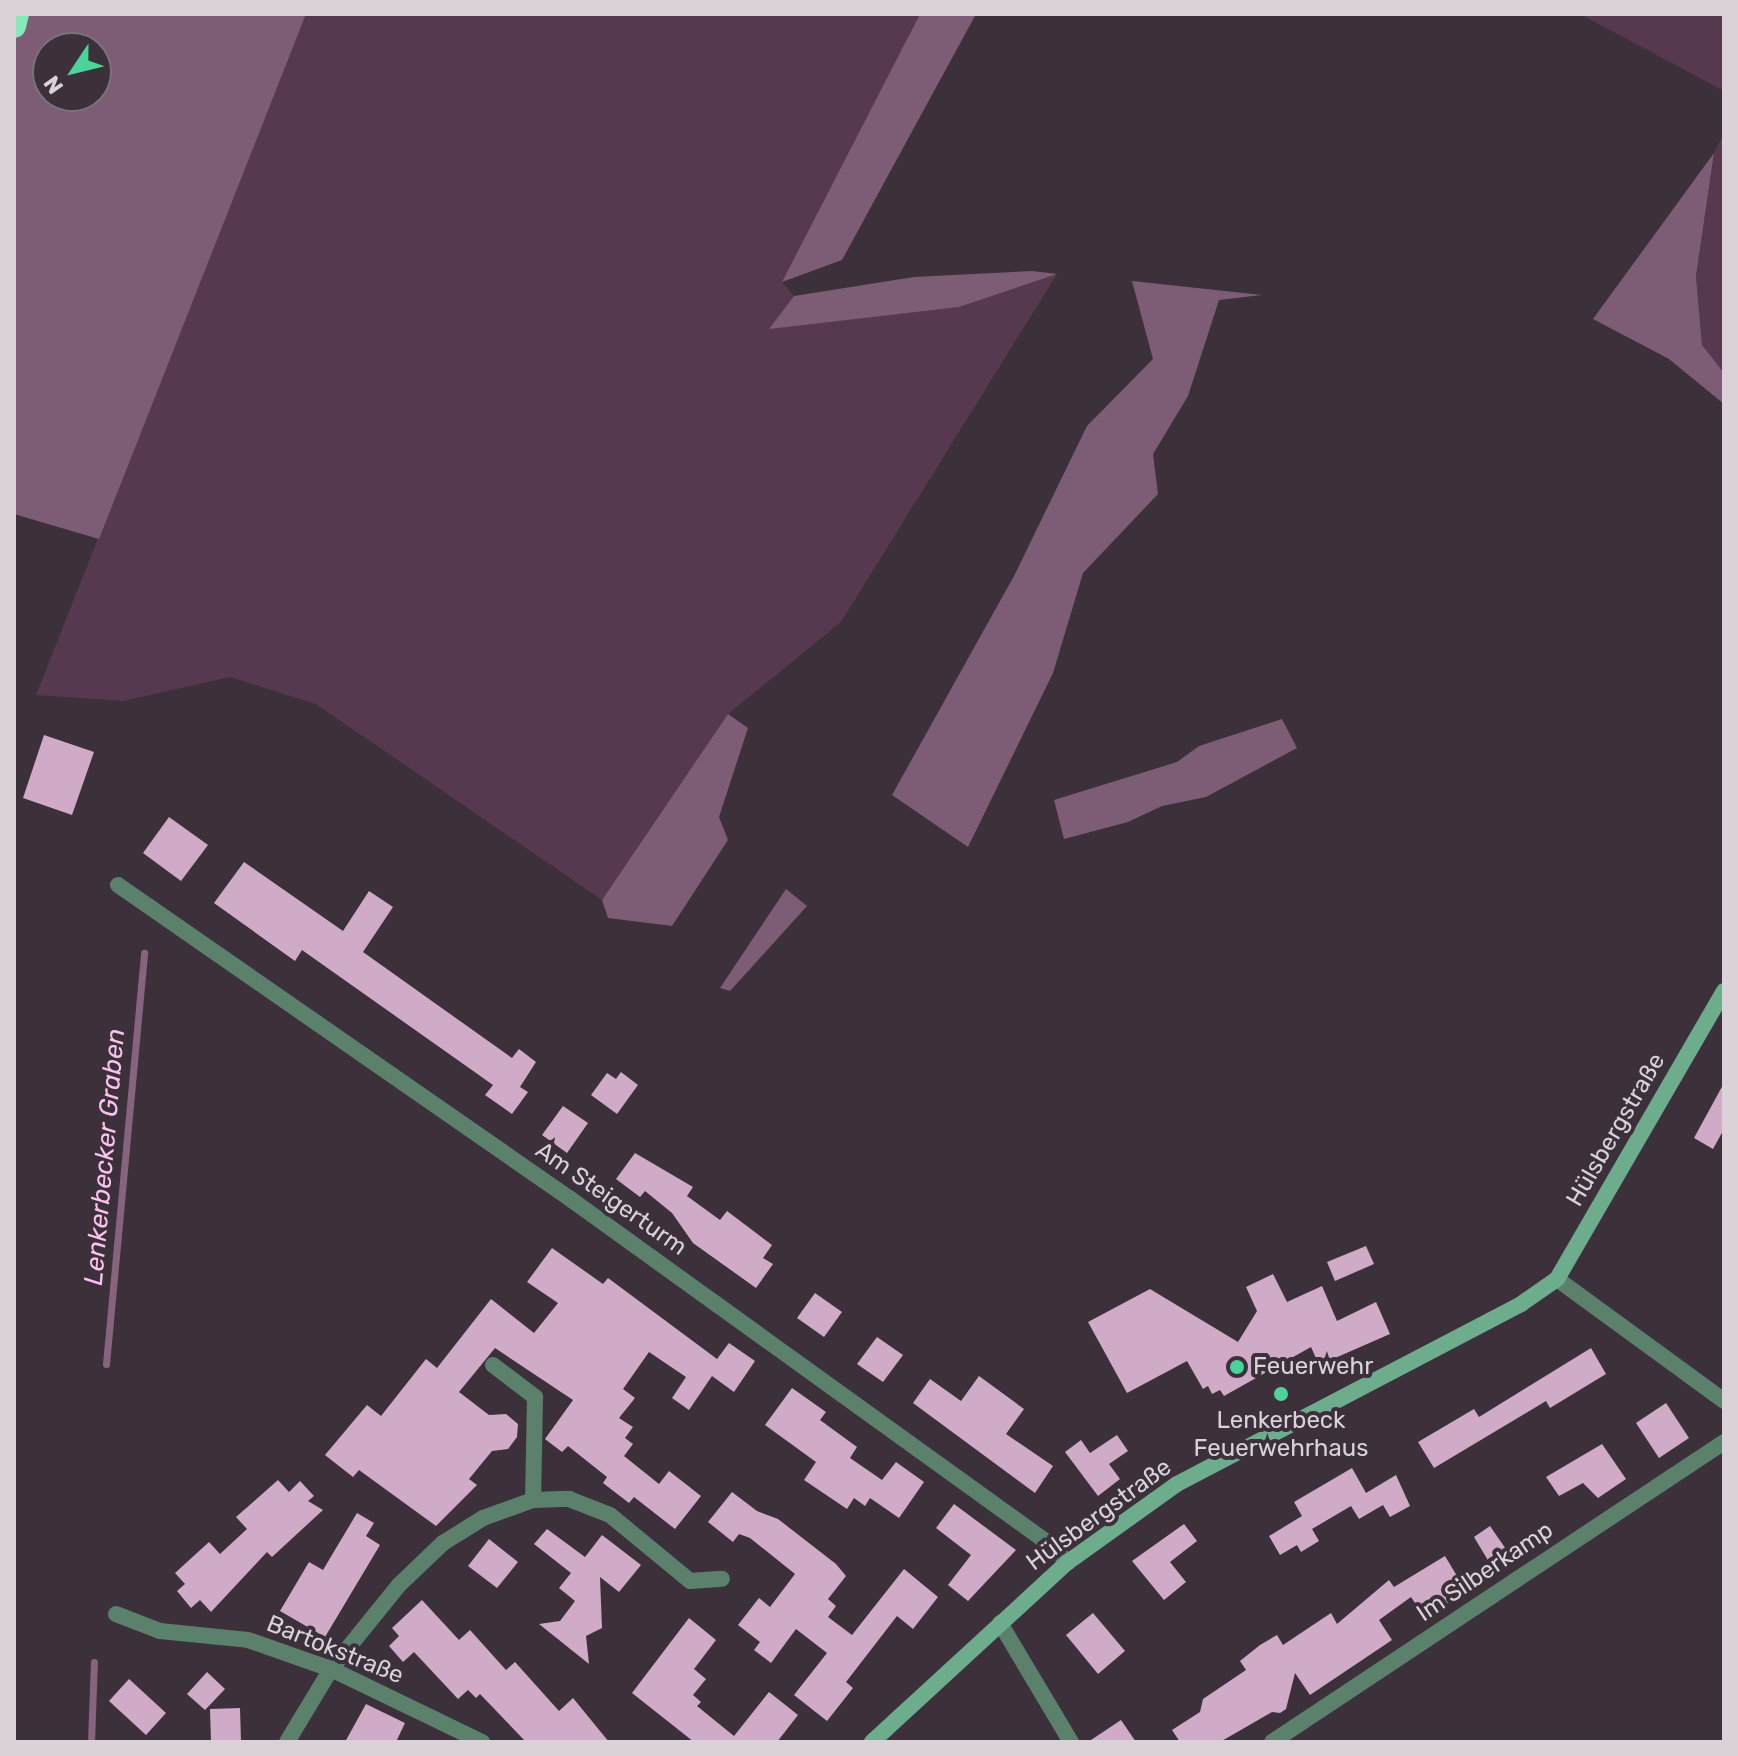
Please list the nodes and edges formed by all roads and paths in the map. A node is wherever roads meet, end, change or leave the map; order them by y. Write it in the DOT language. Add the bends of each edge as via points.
graph roads {
  1 [pos="17,14"];
  2 [pos="14,26"];
  3 [pos="118,885"];
  4 [pos="1724,991"];
  5 [pos="1557,1279"];
  6 [pos="493,1365"];
  7 [pos="1724,1401"];
  8 [pos="1724,1442"];
  9 [pos="533,1500"];
  10 [pos="1068,1562"];
  11 [pos="722,1579"];
  12 [pos="116,1614"];
  13 [pos="1000,1623"];
  14 [pos="331,1669"];
  15 [pos="287,1742"];
  16 [pos="482,1742"];
  17 [pos="872,1742"];
  18 [pos="1071,1742"];
  19 [pos="1272,1742"];
  1 -- 2 [label="highway"];
  3 -- 10 [label="street, Am Steigerturm" via="595,1217 1036,1533"];
  4 -- 5 [label="street, Hülsbergstraße"];
  5 -- 7 [label="street"];
  5 -- 10 [label="street, Hülsbergstraße" via="1521,1304 1177,1484"];
  6 -- 9 [label="street" via="535,1397"];
  8 -- 19 [label="street, Im Silberkamp"];
  9 -- 11 [label="street" via="569,1499 610,1515 690,1581"];
  9 -- 14 [label="street" via="483,1518 443,1543 399,1585"];
  10 -- 13 [label="street, Hülsbergstraße"];
  12 -- 14 [label="street, Bartokstraße" via="160,1631 248,1640"];
  13 -- 17 [label="street, Hülsbergstraße"];
  13 -- 18 [label="street"];
  14 -- 15 [label="street"];
  14 -- 16 [label="street, Bartokstraße"];
}
